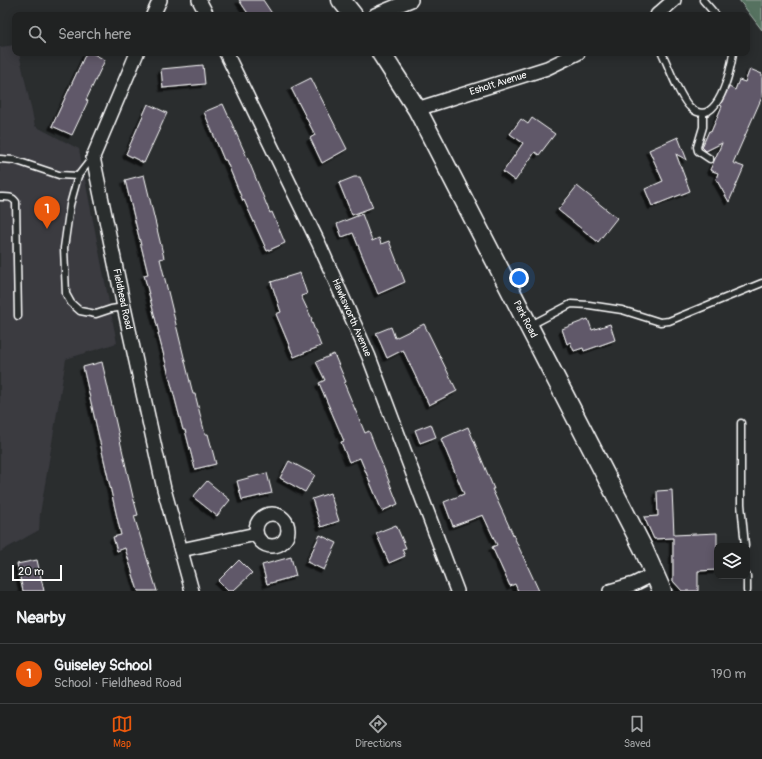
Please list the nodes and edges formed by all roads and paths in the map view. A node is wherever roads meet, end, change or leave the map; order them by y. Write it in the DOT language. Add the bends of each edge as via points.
graph roads {
  1 [pos="160,0"];
  2 [pos="199,0"];
  3 [pos="341,0"];
  4 [pos="411,0"];
  5 [pos="674,0"];
  6 [pos="703,0"];
  7 [pos="154,12"];
  8 [pos="205,12"];
  9 [pos="351,12"];
  10 [pos="382,12"];
  11 [pos="660,12"];
  12 [pos="713,12"];
  13 [pos="136,56"];
  14 [pos="227,56"];
  15 [pos="382,56"];
  16 [pos="572,56"];
  17 [pos="663,56"];
  18 [pos="732,56"];
  19 [pos="417,109"];
  20 [pos="703,114"];
  21 [pos="93,157"];
  22 [pos="0,159"];
  23 [pos="710,159"];
  24 [pos="78,176"];
  25 [pos="0,197"];
  26 [pos="762,283"];
  27 [pos="124,307"];
  28 [pos="18,316"];
  29 [pos="528,326"];
  30 [pos="741,422"];
  31 [pos="256,534"];
  32 [pos="745,543"];
  33 [pos="181,550"];
  34 [pos="654,574"];
  35 [pos="747,579"];
  36 [pos="192,591"];
  37 [pos="457,591"];
  38 [pos="610,591"];
  39 [pos="662,591"];
  40 [pos="747,591"];
  1 -- 7 [label="street"];
  2 -- 8 [label="street"];
  3 -- 9 [label="main road"];
  4 -- 10 [label="street"];
  5 -- 11 [label="street"];
  6 -- 12 [label="lane"];
  13 -- 21 [label="street"];
  14 -- 37 [label="street, Hawksworth Avenue" via="319,244 369,357"];
  15 -- 19 [label="main road, Park Road"];
  16 -- 19 [label="street, Esholt Avenue" via="546,68"];
  17 -- 20 [label="lane" via="686,103"];
  18 -- 20 [label="lane" via="729,73 715,106"];
  19 -- 29 [label="main road, Park Road"];
  20 -- 23 [label="lane" via="703,127 697,147 698,151"];
  21 -- 24 [label="lane"];
  21 -- 27 [label="street, Fieldhead Road"];
  22 -- 24 [label="lane" via="14,160 58,175"];
  24 -- 27 [label="lane" via="70,205 64,248 66,294 80,311 96,314"];
  25 -- 28 [label="lane" via="14,198 16,202"];
  26 -- 29 [label="lane" via="669,321 660,322 622,310 571,304"];
  27 -- 33 [label="street, Fieldhead Road" via="164,489"];
  29 -- 34 [label="main road, Park Road"];
  30 -- 32 [label="lane" via="741,504"];
  31 -- 33 [label="street"];
  33 -- 36 [label="street, Fieldhead Road"];
  34 -- 38 [label="street" via="634,584"];
  34 -- 39 [label="main road, Park Road"];
  35 -- 40 [label="lane"];
}
